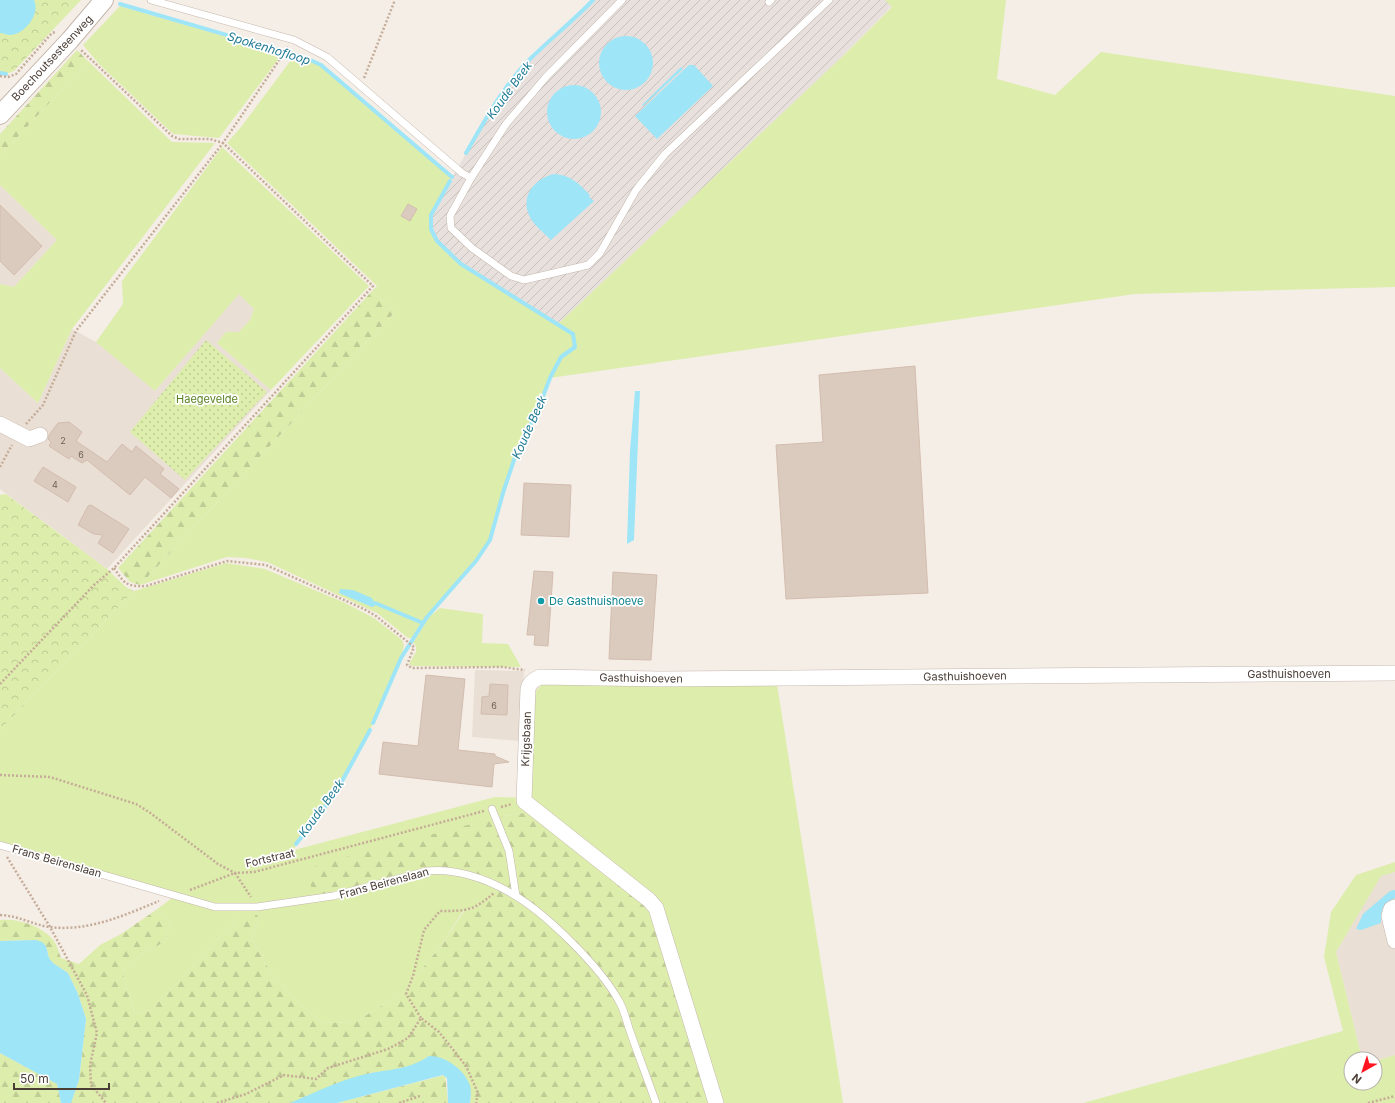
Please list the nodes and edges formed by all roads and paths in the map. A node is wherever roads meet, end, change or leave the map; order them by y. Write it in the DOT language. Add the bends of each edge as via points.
graph roads {
  1 [pos="104,0"];
  2 [pos="151,0"];
  3 [pos="395,0"];
  4 [pos="622,0"];
  5 [pos="829,0"];
  6 [pos="70,40"];
  7 [pos="294,40"];
  8 [pos="360,86"];
  9 [pos="0,115"];
  10 [pos="223,143"];
  11 [pos="471,178"];
  12 [pos="42,405"];
  13 [pos="0,424"];
  14 [pos="40,435"];
  15 [pos="114,568"];
  16 [pos="1395,673"];
  17 [pos="535,679"];
  18 [pos="0,684"];
  19 [pos="0,775"];
  20 [pos="524,801"];
  21 [pos="492,809"];
  22 [pos="0,846"];
  23 [pos="4,853"];
  24 [pos="235,873"];
  25 [pos="500,888"];
  26 [pos="176,895"];
  27 [pos="516,896"];
  28 [pos="257,907"];
  29 [pos="1395,907"];
  30 [pos="0,915"];
  31 [pos="50,927"];
  32 [pos="1395,941"];
  33 [pos="420,1018"];
  34 [pos="420,1096"];
  35 [pos="1395,1096"];
  36 [pos="106,1103"];
  37 [pos="217,1103"];
  38 [pos="399,1103"];
  39 [pos="476,1103"];
  40 [pos="656,1103"];
  41 [pos="716,1103"];
  42 [pos="1368,1103"];
  1 -- 6 [label="street, Boechoutsesteenweg"];
  2 -- 7 [label="lane"];
  3 -- 8 [label="path"];
  4 -- 11 [label="lane" via="546,77 506,124"];
  5 -- 11 [label="lane" via="665,154 636,190 600,253 588,264 524,280 511,276 472,248 451,228 450,216"];
  6 -- 9 [label="street, Boechoutsesteenweg"];
  6 -- 10 [label="path" via="172,136 179,139 210,139"];
  7 -- 8 [label="lane" via="327,57"];
  7 -- 10 [label="path"];
  8 -- 11 [label="lane"];
  10 -- 12 [label="path" via="76,331"];
  10 -- 15 [label="path" via="373,286"];
  13 -- 14 [label="street" via="29,439"];
  15 -- 17 [label="path" via="124,582 132,587 146,586 227,561 266,565 376,616 412,645 414,651 407,665 412,668 502,667 526,670"];
  15 -- 18 [label="path" via="94,585"];
  16 -- 17 [label="street, Gasthuishoeven"];
  17 -- 20 [label="street, Krijgsbaan" via="528,689"];
  19 -- 24 [label="path, Fortstraat" via="50,777 136,804 218,864"];
  20 -- 21 [label="path, Fortstraat"];
  20 -- 41 [label="street" via="656,908"];
  21 -- 24 [label="path, Fortstraat" via="254,872"];
  21 -- 27 [label="lane" via="509,851"];
  22 -- 26 [label="lane, Frans Beirenslaan"];
  23 -- 31 [label="path"];
  24 -- 26 [label="path"];
  24 -- 28 [label="path"];
  25 -- 27 [label="lane, Frans Beirenslaan"];
  25 -- 28 [label="lane, Frans Beirenslaan" via="471,876 436,870 334,896"];
  25 -- 33 [label="path" via="479,906 464,911 440,911 424,930 414,976 406,994"];
  26 -- 28 [label="lane, Frans Beirenslaan" via="215,907"];
  26 -- 31 [label="path" via="118,918 80,927"];
  27 -- 40 [label="lane, Frans Beirenslaan" via="579,950 620,1003"];
  29 -- 32 [label="street" via="1391,909 1389,916"];
  30 -- 31 [label="path" via="14,916"];
  31 -- 36 [label="path" via="87,995 97,1033 90,1065 91,1085"];
  33 -- 37 [label="path" via="408,1038 388,1049 328,1068 316,1079 284,1075 246,1094"];
  33 -- 39 [label="path" via="439,1032 466,1066 478,1093"];
  34 -- 38 [label="path"];
  35 -- 42 [label="path"];
}
